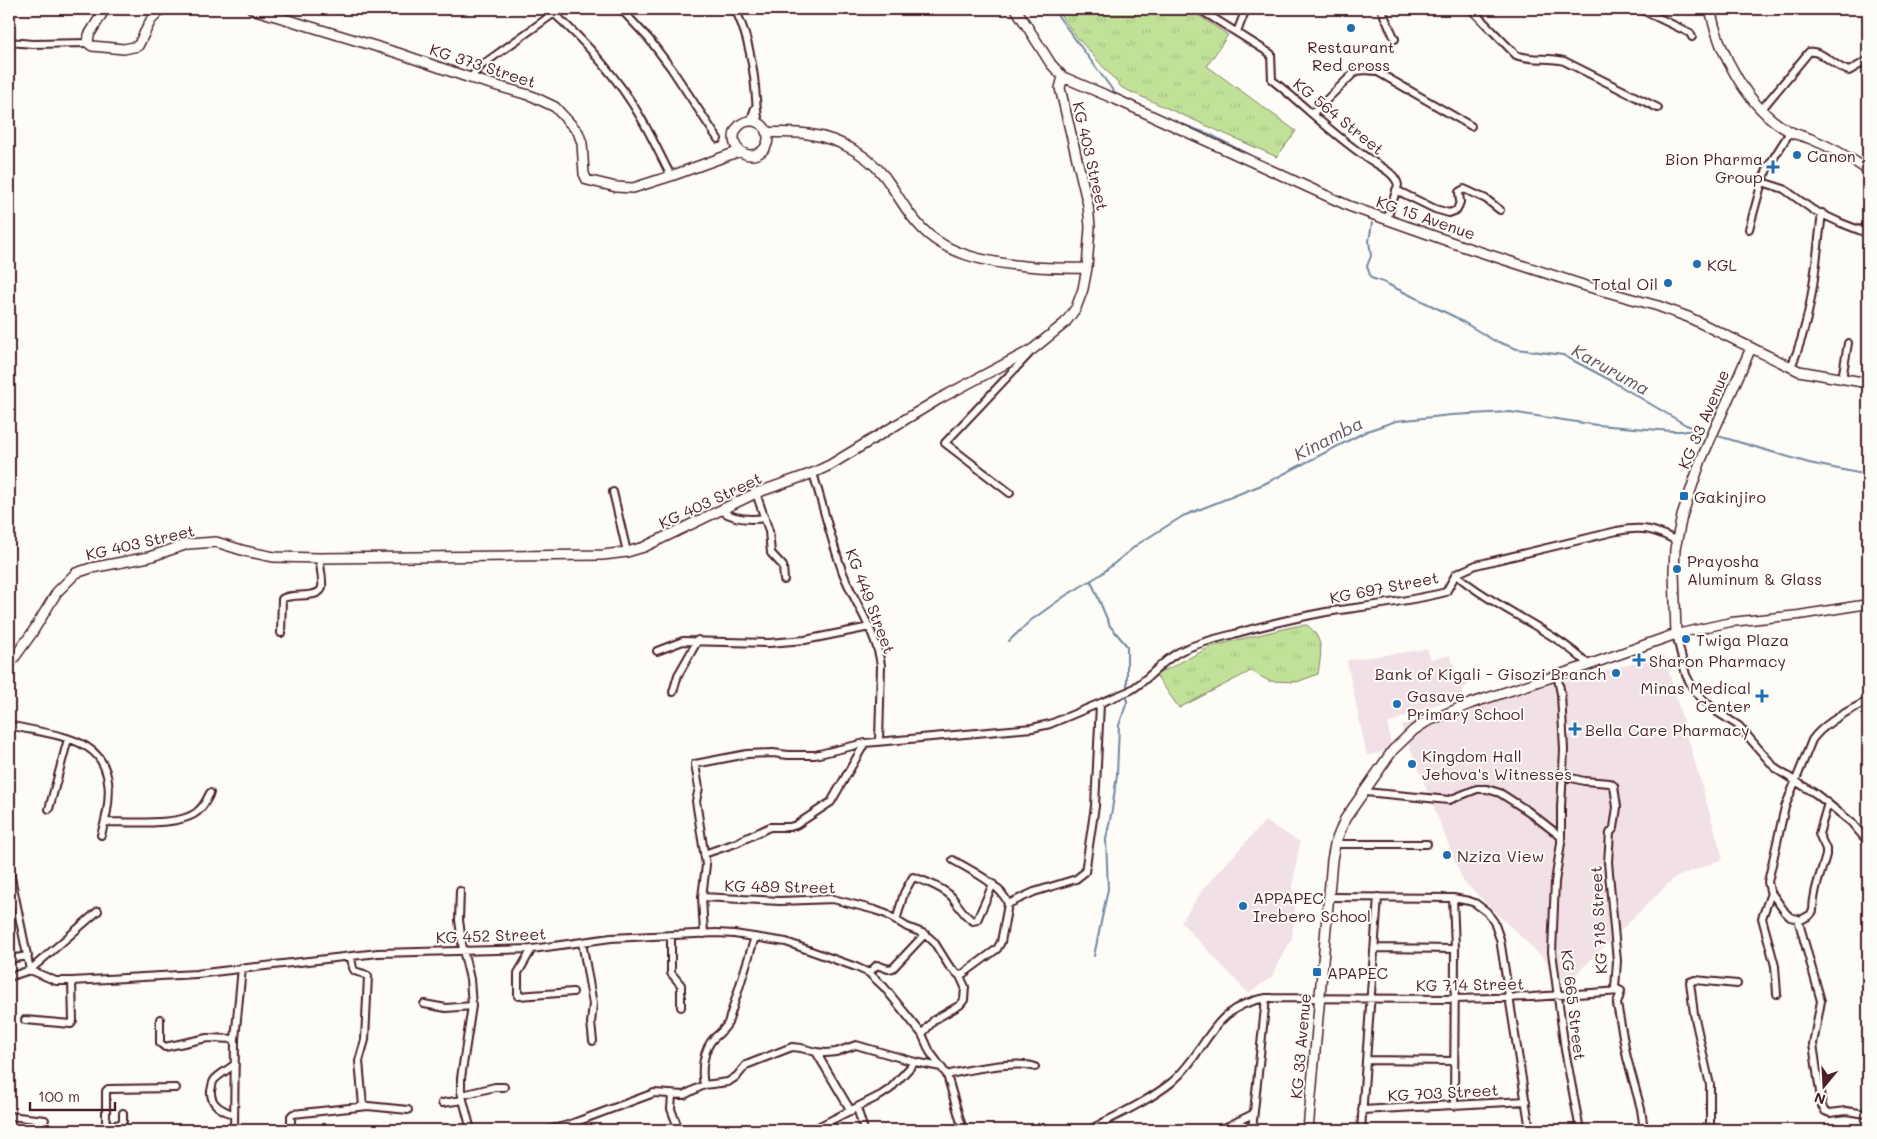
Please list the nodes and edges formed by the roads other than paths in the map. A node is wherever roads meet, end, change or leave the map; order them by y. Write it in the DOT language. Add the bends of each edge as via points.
graph roads {
  1 [pos="105,9"];
  2 [pos="162,9"];
  3 [pos="252,9"];
  4 [pos="621,9"];
  5 [pos="736,9"];
  6 [pos="1016,9"];
  7 [pos="1198,9"];
  8 [pos="1246,9"];
  9 [pos="1381,9"];
  10 [pos="1471,9"];
  11 [pos="1640,9"];
  12 [pos="1710,9"];
  13 [pos="555,10"];
  14 [pos="276,12"];
  15 [pos="1237,32"];
  16 [pos="1692,37"];
  17 [pos="1395,39"];
  18 [pos="9,42"];
  19 [pos="88,43"];
  20 [pos="1868,60"];
  21 [pos="1063,77"];
  22 [pos="470,78"];
  23 [pos="1658,108"];
  24 [pos="1761,110"];
  25 [pos="1313,113"];
  26 [pos="755,123"];
  27 [pos="1471,126"];
  28 [pos="1790,132"];
  29 [pos="767,136"];
  30 [pos="718,139"];
  31 [pos="737,147"];
  32 [pos="1868,170"];
  33 [pos="671,176"];
  34 [pos="1762,182"];
  35 [pos="1396,190"];
  36 [pos="1500,210"];
  37 [pos="1822,213"];
  38 [pos="1386,220"];
  39 [pos="1868,227"];
  40 [pos="1749,229"];
  41 [pos="1859,230"];
  42 [pos="1868,234"];
  43 [pos="1087,268"];
  44 [pos="1848,343"];
  45 [pos="1751,348"];
  46 [pos="1034,349"];
  47 [pos="1791,367"];
  48 [pos="1842,379"];
  49 [pos="1868,383"];
  50 [pos="813,473"];
  51 [pos="613,492"];
  52 [pos="756,493"];
  53 [pos="1010,493"];
  54 [pos="722,511"];
  55 [pos="765,518"];
  56 [pos="1677,541"];
  57 [pos="627,552"];
  58 [pos="319,558"];
  59 [pos="1456,574"];
  60 [pos="784,580"];
  61 [pos="1868,604"];
  62 [pos="870,627"];
  63 [pos="281,633"];
  64 [pos="1676,634"];
  65 [pos="698,640"];
  66 [pos="657,651"];
  67 [pos="9,664"];
  68 [pos="1589,664"];
  69 [pos="1557,674"];
  70 [pos="673,692"];
  71 [pos="1868,701"];
  72 [pos="1100,704"];
  73 [pos="9,725"];
  74 [pos="68,739"];
  75 [pos="865,742"];
  76 [pos="879,742"];
  77 [pos="1563,776"];
  78 [pos="1796,780"];
  79 [pos="1365,792"];
  80 [pos="210,794"];
  81 [pos="1828,803"];
  82 [pos="49,809"];
  83 [pos="106,822"];
  84 [pos="101,835"];
  85 [pos="1560,836"];
  86 [pos="1868,842"];
  87 [pos="1335,844"];
  88 [pos="1427,844"];
  89 [pos="704,854"];
  90 [pos="953,860"];
  91 [pos="9,867"];
  92 [pos="993,884"];
  93 [pos="460,891"];
  94 [pos="1771,894"];
  95 [pos="702,896"];
  96 [pos="1329,897"];
  97 [pos="1378,898"];
  98 [pos="1453,898"];
  99 [pos="1008,904"];
  100 [pos="98,910"];
  101 [pos="896,921"];
  102 [pos="1799,921"];
  103 [pos="704,934"];
  104 [pos="925,934"];
  105 [pos="671,936"];
  106 [pos="756,937"];
  107 [pos="582,942"];
  108 [pos="1375,948"];
  109 [pos="532,949"];
  110 [pos="1455,949"];
  111 [pos="463,950"];
  112 [pos="28,956"];
  113 [pos="351,957"];
  114 [pos="9,958"];
  115 [pos="242,968"];
  116 [pos="30,970"];
  117 [pos="869,973"];
  118 [pos="960,976"];
  119 [pos="9,977"];
  120 [pos="72,982"];
  121 [pos="1737,984"];
  122 [pos="1621,991"];
  123 [pos="572,992"];
  124 [pos="1777,994"];
  125 [pos="1558,995"];
  126 [pos="1266,998"];
  127 [pos="1510,998"];
  128 [pos="1319,999"];
  129 [pos="1370,999"];
  130 [pos="1454,999"];
  131 [pos="424,1004"];
  132 [pos="472,1006"];
  133 [pos="681,1007"];
  134 [pos="25,1020"];
  135 [pos="160,1020"];
  136 [pos="922,1034"];
  137 [pos="235,1039"];
  138 [pos="593,1041"];
  139 [pos="816,1052"];
  140 [pos="1366,1060"];
  141 [pos="1454,1061"];
  142 [pos="915,1062"];
  143 [pos="235,1064"];
  144 [pos="941,1067"];
  145 [pos="1034,1067"];
  146 [pos="947,1075"];
  147 [pos="704,1085"];
  148 [pos="504,1087"];
  149 [pos="176,1088"];
  150 [pos="672,1095"];
  151 [pos="462,1097"];
  152 [pos="1526,1101"];
  153 [pos="442,1103"];
  154 [pos="363,1106"];
  155 [pos="1454,1106"];
  156 [pos="854,1109"];
  157 [pos="408,1110"];
  158 [pos="1362,1110"];
  159 [pos="123,1113"];
  160 [pos="1868,1113"];
  161 [pos="234,1114"];
  162 [pos="1253,1114"];
  163 [pos="9,1116"];
  164 [pos="45,1120"];
  165 [pos="106,1129"];
  166 [pos="234,1130"];
  167 [pos="291,1130"];
  168 [pos="471,1130"];
  169 [pos="548,1130"];
  170 [pos="679,1130"];
  171 [pos="812,1130"];
  172 [pos="864,1130"];
  173 [pos="963,1130"];
  174 [pos="1089,1130"];
  175 [pos="1220,1130"];
  176 [pos="1252,1130"];
  177 [pos="1308,1130"];
  178 [pos="1361,1130"];
  179 [pos="1530,1130"];
  180 [pos="1580,1130"];
  181 [pos="1644,1130"];
  182 [pos="1710,1130"];
  1 -- 19 [label="main road" via="89,35"];
  2 -- 19 [label="main road" via="151,20 138,46 124,49"];
  3 -- 14 [label="main road, KG 373 Street"];
  4 -- 30 [label="street" via="671,68"];
  5 -- 26 [label="street" via="754,76"];
  6 -- 21 [label="main road, KG 15 Avenue"];
  7 -- 15 [label="street, KG 564 Street"];
  8 -- 15 [label="street"];
  9 -- 17 [label="street"];
  10 -- 23 [label="street" via="1516,55 1564,61"];
  11 -- 16 [label="street" via="1690,33"];
  12 -- 24 [label="main road" via="1721,46 1745,90"];
  13 -- 22 [label="street" via="482,65"];
  13 -- 33 [label="street" via="600,61 641,117"];
  14 -- 22 [label="main road, KG 373 Street"];
  15 -- 25 [label="street, KG 564 Street" via="1271,54 1272,80"];
  18 -- 19 [label="street"];
  20 -- 24 [label="street" via="1849,71 1817,52 1809,52"];
  21 -- 38 [label="main road, KG 15 Avenue"];
  21 -- 43 [label="main road, KG 403 Street" via="1060,88 1090,216"];
  22 -- 33 [label="main road, KG 373 Street" via="555,106 578,132 587,180 633,188"];
  24 -- 28 [label="main road"];
  25 -- 27 [label="street" via="1356,71 1366,70 1376,71"];
  25 -- 35 [label="street, KG 564 Street" via="1350,146 1394,176 1398,185"];
  26 -- 29 [label="main road"];
  26 -- 31 [label="main road" via="742,124 736,130"];
  28 -- 32 [label="main road" via="1831,148"];
  28 -- 34 [label="street"];
  29 -- 31 [label="main road" via="763,150 755,154 746,154"];
  29 -- 43 [label="main road" via="808,134 849,148 868,159 919,226 952,250 1035,267"];
  31 -- 33 [label="main road" via="728,154"];
  34 -- 37 [label="street" via="1784,189"];
  34 -- 40 [label="street"];
  35 -- 36 [label="street" via="1449,213 1457,210 1459,192 1464,189"];
  35 -- 38 [label="street"];
  37 -- 41 [label="street"];
  37 -- 47 [label="street" via="1814,289"];
  38 -- 45 [label="main road, KG 15 Avenue" via="1658,306"];
  39 -- 41 [label="street"];
  41 -- 42 [label="street"];
  43 -- 46 [label="main road, KG 403 Street" via="1076,308"];
  44 -- 48 [label="street"];
  45 -- 47 [label="main road, KG 15 Avenue"];
  45 -- 56 [label="main road, KG 33 Avenue" via="1701,460"];
  46 -- 50 [label="main road, KG 403 Street" via="939,399"];
  46 -- 53 [label="street" via="945,443"];
  47 -- 48 [label="main road, KG 15 Avenue"];
  48 -- 49 [label="main road, KG 15 Avenue"];
  50 -- 52 [label="main road, KG 403 Street"];
  50 -- 62 [label="street, KG 449 Street" via="844,574"];
  51 -- 57 [label="street"];
  52 -- 54 [label="main road, KG 403 Street"];
  52 -- 55 [label="street"];
  54 -- 55 [label="street" via="743,519"];
  54 -- 57 [label="main road, KG 403 Street"];
  55 -- 60 [label="street" via="770,531 771,554 783,566"];
  56 -- 59 [label="street, KG 697 Street" via="1652,529 1635,528 1476,565"];
  56 -- 64 [label="main road, KG 33 Avenue" via="1674,571"];
  57 -- 58 [label="main road, KG 403 Street" via="583,556"];
  58 -- 63 [label="street" via="322,587 313,595 282,599"];
  58 -- 67 [label="main road, KG 403 Street" via="274,557 206,542 91,568 76,574 57,592"];
  59 -- 68 [label="street" via="1558,640"];
  59 -- 72 [label="street, KG 697 Street" via="1446,592 1268,624 1202,643 1170,658 1138,686"];
  61 -- 64 [label="street" via="1731,622"];
  62 -- 65 [label="street" via="805,640 768,643"];
  62 -- 76 [label="street, KG 449 Street" via="881,665"];
  64 -- 68 [label="main road, KG 33 Avenue"];
  64 -- 78 [label="street" via="1686,676 1695,692 1739,726 1776,769"];
  65 -- 66 [label="street" via="677,642"];
  65 -- 70 [label="street" via="678,675"];
  68 -- 69 [label="main road, KG 33 Avenue"];
  69 -- 77 [label="street, KG 665 Street" via="1564,725"];
  69 -- 79 [label="main road, KG 33 Avenue" via="1472,702 1426,722 1393,750"];
  71 -- 78 [label="street" via="1831,722 1816,735"];
  72 -- 76 [label="street" via="1032,728"];
  72 -- 99 [label="street" via="1096,806 1085,872 1076,879"];
  73 -- 74 [label="street"];
  74 -- 82 [label="street"];
  74 -- 83 [label="street" via="87,747 106,770 109,778"];
  75 -- 76 [label="street"];
  75 -- 89 [label="street" via="828,805 796,825 770,827"];
  75 -- 89 [label="street" via="815,755 753,754 695,764 699,788 696,802"];
  77 -- 85 [label="street, KG 665 Street"];
  77 -- 122 [label="street, KG 718 Street" via="1614,786 1617,812 1610,833 1608,862 1618,961 1615,988"];
  78 -- 81 [label="street"];
  78 -- 94 [label="street" via="1785,807 1770,869 1768,882"];
  79 -- 85 [label="street" via="1449,800 1469,791 1487,789 1514,802"];
  79 -- 87 [label="main road, KG 33 Avenue" via="1345,819"];
  80 -- 83 [label="street" via="199,811 174,820"];
  81 -- 86 [label="street"];
  81 -- 102 [label="street" via="1819,834 1826,855 1812,902 1813,911"];
  83 -- 84 [label="street"];
  85 -- 125 [label="street, KG 665 Street" via="1552,952"];
  87 -- 88 [label="street"];
  87 -- 96 [label="main road, KG 33 Avenue"];
  89 -- 95 [label="street" via="706,865"];
  90 -- 92 [label="street"];
  91 -- 112 [label="street"];
  92 -- 99 [label="street"];
  92 -- 101 [label="street" via="977,920 973,921 948,894 911,878"];
  93 -- 111 [label="street"];
  94 -- 102 [label="street" via="1787,916"];
  94 -- 124 [label="street" via="1762,918 1775,966"];
  95 -- 101 [label="street, KG 489 Street" via="780,901 833,899 875,910"];
  95 -- 103 [label="street"];
  96 -- 97 [label="street"];
  96 -- 128 [label="main road, KG 33 Avenue"];
  97 -- 98 [label="street"];
  97 -- 108 [label="street"];
  98 -- 110 [label="street"];
  98 -- 127 [label="street" via="1475,903 1494,922"];
  99 -- 118 [label="street" via="998,949"];
  100 -- 116 [label="street"];
  101 -- 104 [label="street, KG 489 Street"];
  102 -- 160 [label="street" via="1821,1002 1814,1044 1822,1106 1830,1113"];
  103 -- 105 [label="street, KG 452 Street"];
  103 -- 106 [label="street, KG 452 Street"];
  104 -- 117 [label="street" via="894,968 877,965"];
  104 -- 118 [label="street, KG 489 Street"];
  105 -- 107 [label="street, KG 452 Street"];
  105 -- 133 [label="street" via="671,973 681,985"];
  106 -- 117 [label="street, KG 452 Street" via="786,942"];
  106 -- 147 [label="street" via="728,1023 713,1039 705,1056"];
  107 -- 109 [label="street, KG 452 Street"];
  107 -- 138 [label="street" via="593,1004 590,1023"];
  108 -- 110 [label="street"];
  108 -- 129 [label="street"];
  109 -- 111 [label="street, KG 452 Street"];
  109 -- 123 [label="street" via="518,973 518,996"];
  110 -- 130 [label="street"];
  111 -- 113 [label="street, KG 452 Street"];
  111 -- 132 [label="street"];
  112 -- 114 [label="street"];
  112 -- 116 [label="street"];
  113 -- 115 [label="street, KG 452 Street"];
  113 -- 154 [label="street" via="353,970 368,976 365,1040 359,1061"];
  115 -- 120 [label="street, KG 452 Street"];
  115 -- 137 [label="street"];
  116 -- 119 [label="street"];
  116 -- 120 [label="street, KG 452 Street" via="56,981"];
  117 -- 136 [label="street, KG 452 Street"];
  118 -- 136 [label="street" via="966,987 964,1000 934,1020"];
  120 -- 134 [label="street" via="71,1024"];
  121 -- 182 [label="street" via="1690,982 1710,1085"];
  122 -- 125 [label="street, KG 714 Street"];
  122 -- 181 [label="street, KG 718 Street" via="1617,1004"];
  125 -- 127 [label="street, KG 714 Street"];
  125 -- 180 [label="street, KG 665 Street"];
  126 -- 128 [label="street, KG 714 Street"];
  126 -- 162 [label="street"];
  126 -- 174 [label="street, KG 714 Street" via="1252,1000 1229,1011 1174,1080 1145,1101"];
  127 -- 130 [label="street, KG 714 Street"];
  127 -- 152 [label="street"];
  128 -- 129 [label="street, KG 714 Street"];
  128 -- 177 [label="main road, KG 33 Avenue"];
  129 -- 130 [label="street, KG 714 Street"];
  129 -- 140 [label="street"];
  130 -- 141 [label="street"];
  131 -- 132 [label="street" via="446,1008"];
  132 -- 151 [label="street" via="461,1078"];
  135 -- 137 [label="street" via="160,1043 165,1047 207,1038"];
  136 -- 144 [label="street, KG 452 Street"];
  137 -- 143 [label="street"];
  139 -- 142 [label="street" via="836,1052 856,1045"];
  139 -- 147 [label="street" via="792,1047 746,1065 738,1076 728,1082"];
  139 -- 156 [label="street"];
  140 -- 141 [label="street"];
  140 -- 158 [label="street"];
  141 -- 155 [label="street"];
  142 -- 144 [label="street"];
  142 -- 156 [label="street" via="890,1089"];
  143 -- 161 [label="street"];
  143 -- 161 [label="street" via="215,1080 211,1098 222,1110"];
  144 -- 146 [label="street, KG 452 Street"];
  145 -- 146 [label="street" via="1019,1064 965,1069"];
  146 -- 173 [label="street, KG 452 Street"];
  147 -- 150 [label="street" via="684,1095"];
  148 -- 151 [label="street"];
  149 -- 165 [label="street" via="108,1089"];
  150 -- 169 [label="street" via="654,1093"];
  150 -- 170 [label="street" via="671,1109"];
  151 -- 153 [label="street"];
  151 -- 168 [label="street"];
  152 -- 155 [label="street, KG 703 Street"];
  152 -- 179 [label="street"];
  154 -- 157 [label="street"];
  154 -- 167 [label="street" via="293,1114"];
  155 -- 158 [label="street, KG 703 Street"];
  156 -- 171 [label="street"];
  156 -- 172 [label="street"];
  158 -- 178 [label="street"];
  159 -- 165 [label="street" via="120,1124"];
  161 -- 166 [label="street"];
  162 -- 175 [label="street"];
  162 -- 176 [label="street"];
  163 -- 164 [label="street"];
}
